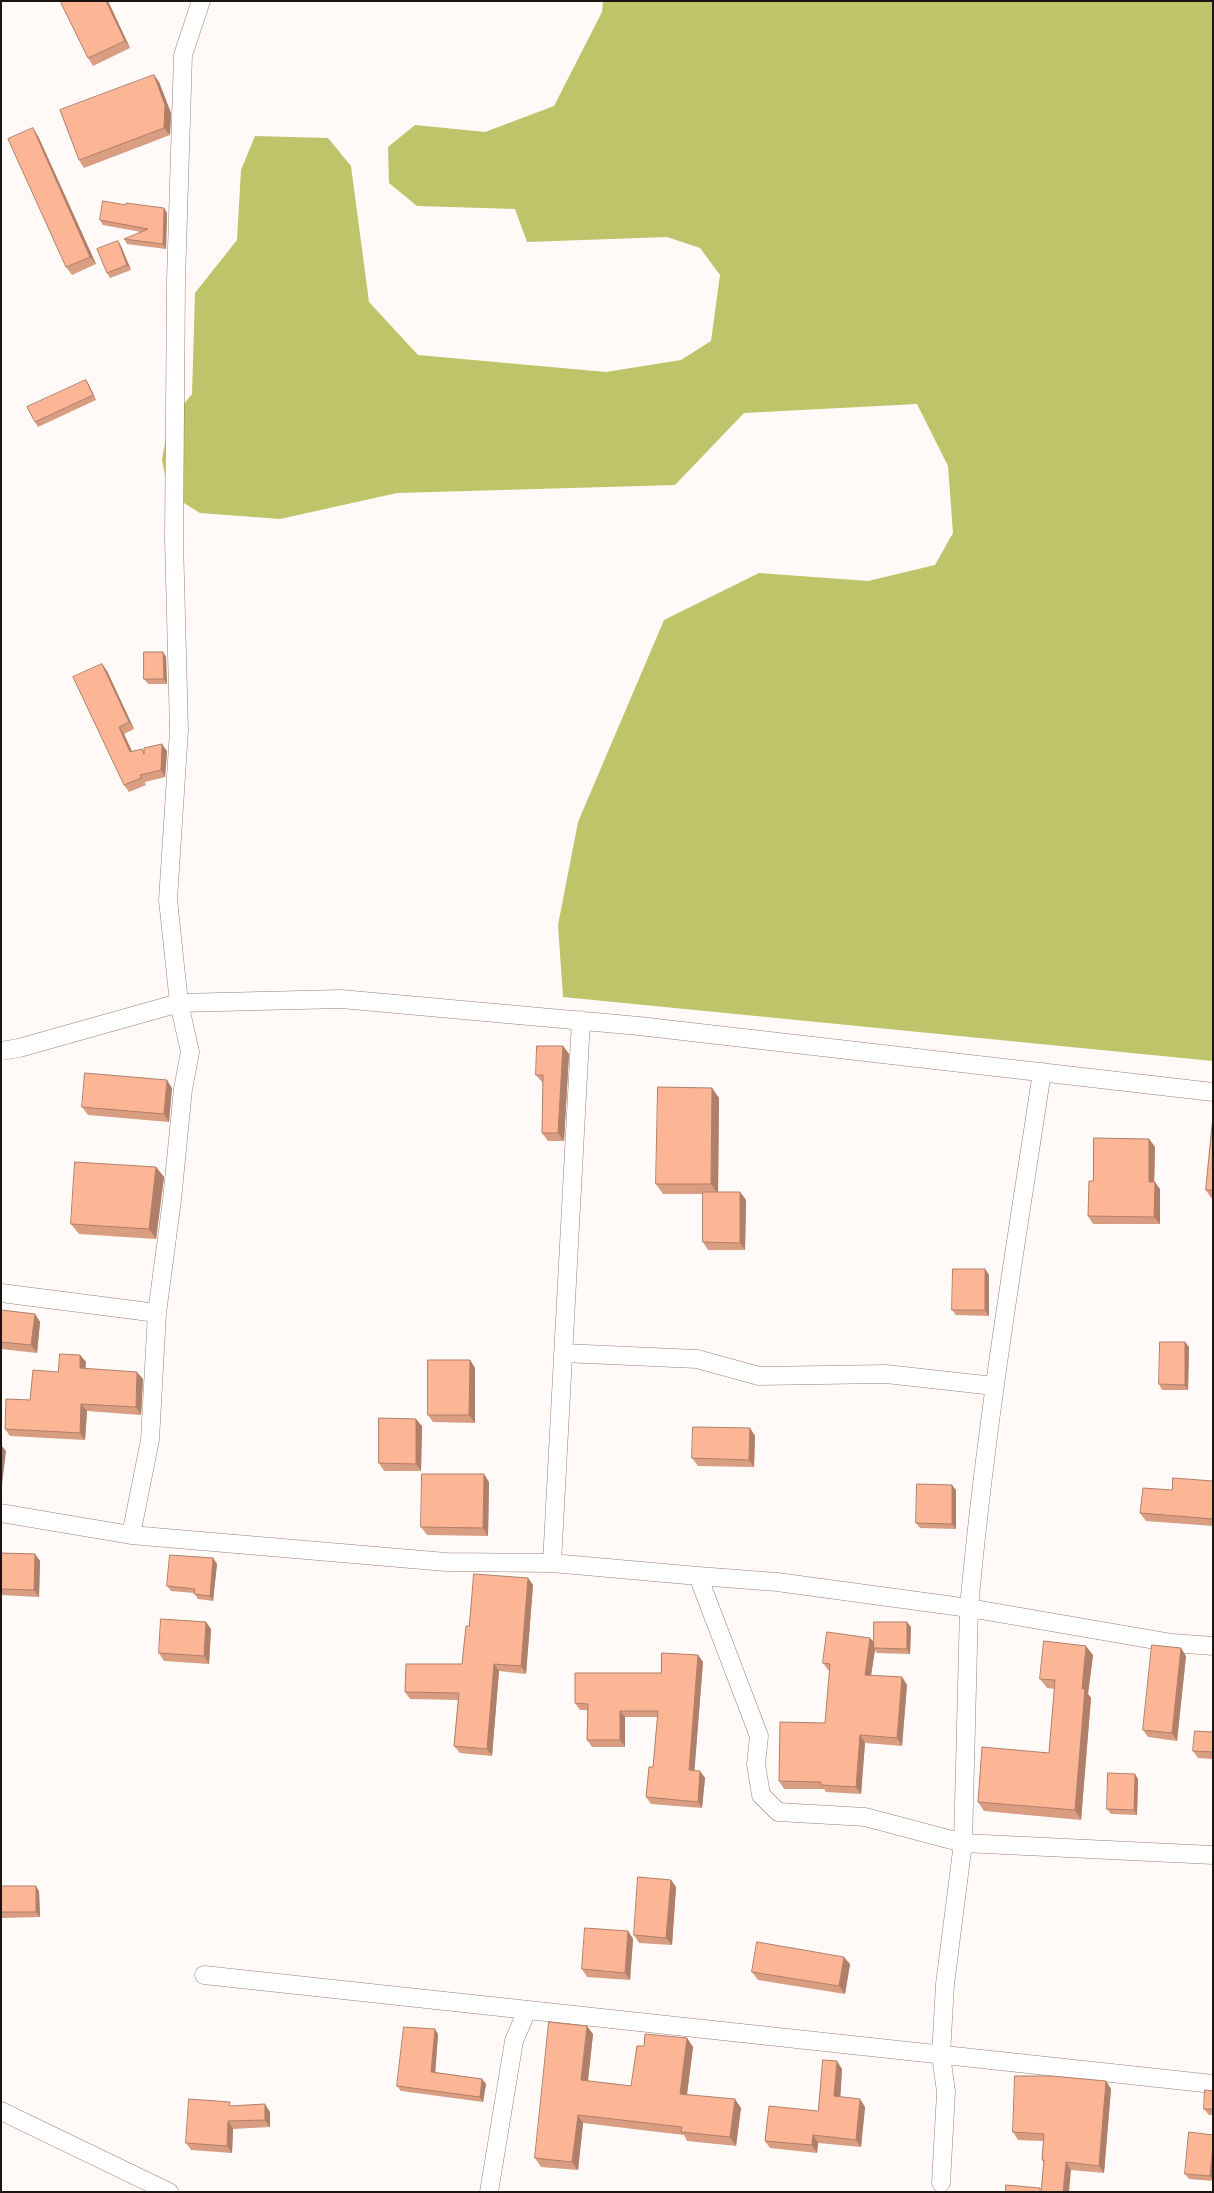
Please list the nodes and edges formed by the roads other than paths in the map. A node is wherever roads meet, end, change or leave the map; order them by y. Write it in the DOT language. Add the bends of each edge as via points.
graph roads {
  1 [pos="201,1"];
  2 [pos="179,1003"];
  3 [pos="581,1020"];
  4 [pos="1,1050"];
  5 [pos="1042,1072"];
  6 [pos="1213,1092"];
  7 [pos="1,1293"];
  8 [pos="158,1313"];
  9 [pos="563,1353"];
  10 [pos="994,1386"];
  11 [pos="1,1513"];
  12 [pos="131,1535"];
  13 [pos="552,1563"];
  14 [pos="698,1576"];
  15 [pos="969,1608"];
  16 [pos="1213,1646"];
  17 [pos="963,1843"];
  18 [pos="1213,1856"];
  19 [pos="204,1975"];
  20 [pos="528,2010"];
  21 [pos="941,2054"];
  22 [pos="1213,2084"];
  23 [pos="1,2111"];
  24 [pos="941,2183"];
  25 [pos="169,2192"];
  26 [pos="489,2192"];
  1 -- 2 [label="street" via="183,55 176,280 174,540 179,730 168,900"];
  2 -- 3 [label="street" via="340,999"];
  2 -- 4 [label="street" via="19,1048"];
  2 -- 8 [label="street" via="190,1052"];
  3 -- 5 [label="street"];
  3 -- 9 [label="street"];
  5 -- 6 [label="street"];
  5 -- 10 [label="street"];
  7 -- 8 [label="street"];
  8 -- 12 [label="street" via="150,1440"];
  9 -- 10 [label="street" via="697,1359 759,1376 886,1374"];
  9 -- 13 [label="street"];
  10 -- 15 [label="street"];
  11 -- 12 [label="street"];
  12 -- 13 [label="street" via="446,1562"];
  13 -- 14 [label="street"];
  14 -- 15 [label="street" via="777,1582"];
  14 -- 17 [label="street" via="759,1736 756,1764 761,1795 778,1812 866,1817"];
  15 -- 16 [label="street" via="1172,1643"];
  15 -- 17 [label="street"];
  17 -- 18 [label="street"];
  17 -- 21 [label="street" via="945,1984"];
  19 -- 20 [label="street"];
  20 -- 21 [label="street"];
  20 -- 26 [label="street" via="514,2041"];
  21 -- 22 [label="street"];
  21 -- 24 [label="street" via="946,2092"];
  23 -- 25 [label="street"];
}
